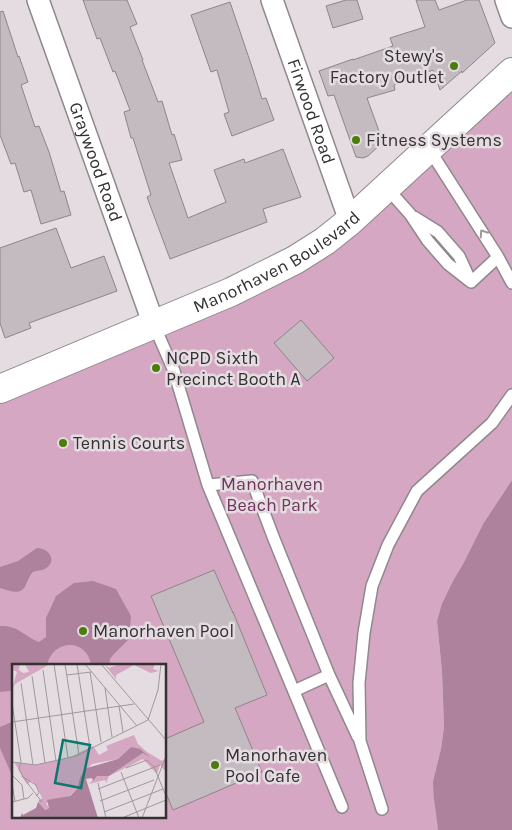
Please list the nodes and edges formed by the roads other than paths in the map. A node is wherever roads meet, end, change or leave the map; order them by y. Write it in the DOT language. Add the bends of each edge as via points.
graph roads {
  1 [pos="38,0"];
  2 [pos="272,0"];
  3 [pos="506,0"];
  4 [pos="512,17"];
  5 [pos="512,72"];
  6 [pos="428,148"];
  7 [pos="386,188"];
  8 [pos="350,221"];
  9 [pos="498,257"];
  10 [pos="512,283"];
  11 [pos="154,325"];
  12 [pos="0,389"];
  13 [pos="512,395"];
  14 [pos="208,485"];
  15 [pos="330,675"];
  16 [pos="294,691"];
  17 [pos="360,742"];
  18 [pos="342,807"];
  19 [pos="382,810"];
  1 -- 11 [label="street, Graywood Road"];
  2 -- 8 [label="street, Firwood Road"];
  3 -- 4 [label="street"];
  5 -- 6 [label="street, Manorhaven Boulevard"];
  6 -- 7 [label="street, Manorhaven Boulevard"];
  9 -- 6 [label="lane, one-way"];
  7 -- 8 [label="street, Manorhaven Boulevard"];
  7 -- 9 [label="lane" via="448,264 471,282"];
  8 -- 11 [label="street, Manorhaven Boulevard" via="296,260"];
  9 -- 10 [label="lane"];
  11 -- 12 [label="street, Manorhaven Boulevard"];
  11 -- 14 [label="lane" via="174,372"];
  13 -- 17 [label="lane" via="492,423 417,491 388,544 372,586 364,633 359,683"];
  14 -- 15 [label="lane" via="252,481"];
  14 -- 16 [label="lane"];
  15 -- 16 [label="lane"];
  15 -- 17 [label="lane"];
  16 -- 18 [label="lane"];
  17 -- 19 [label="lane"];
}
